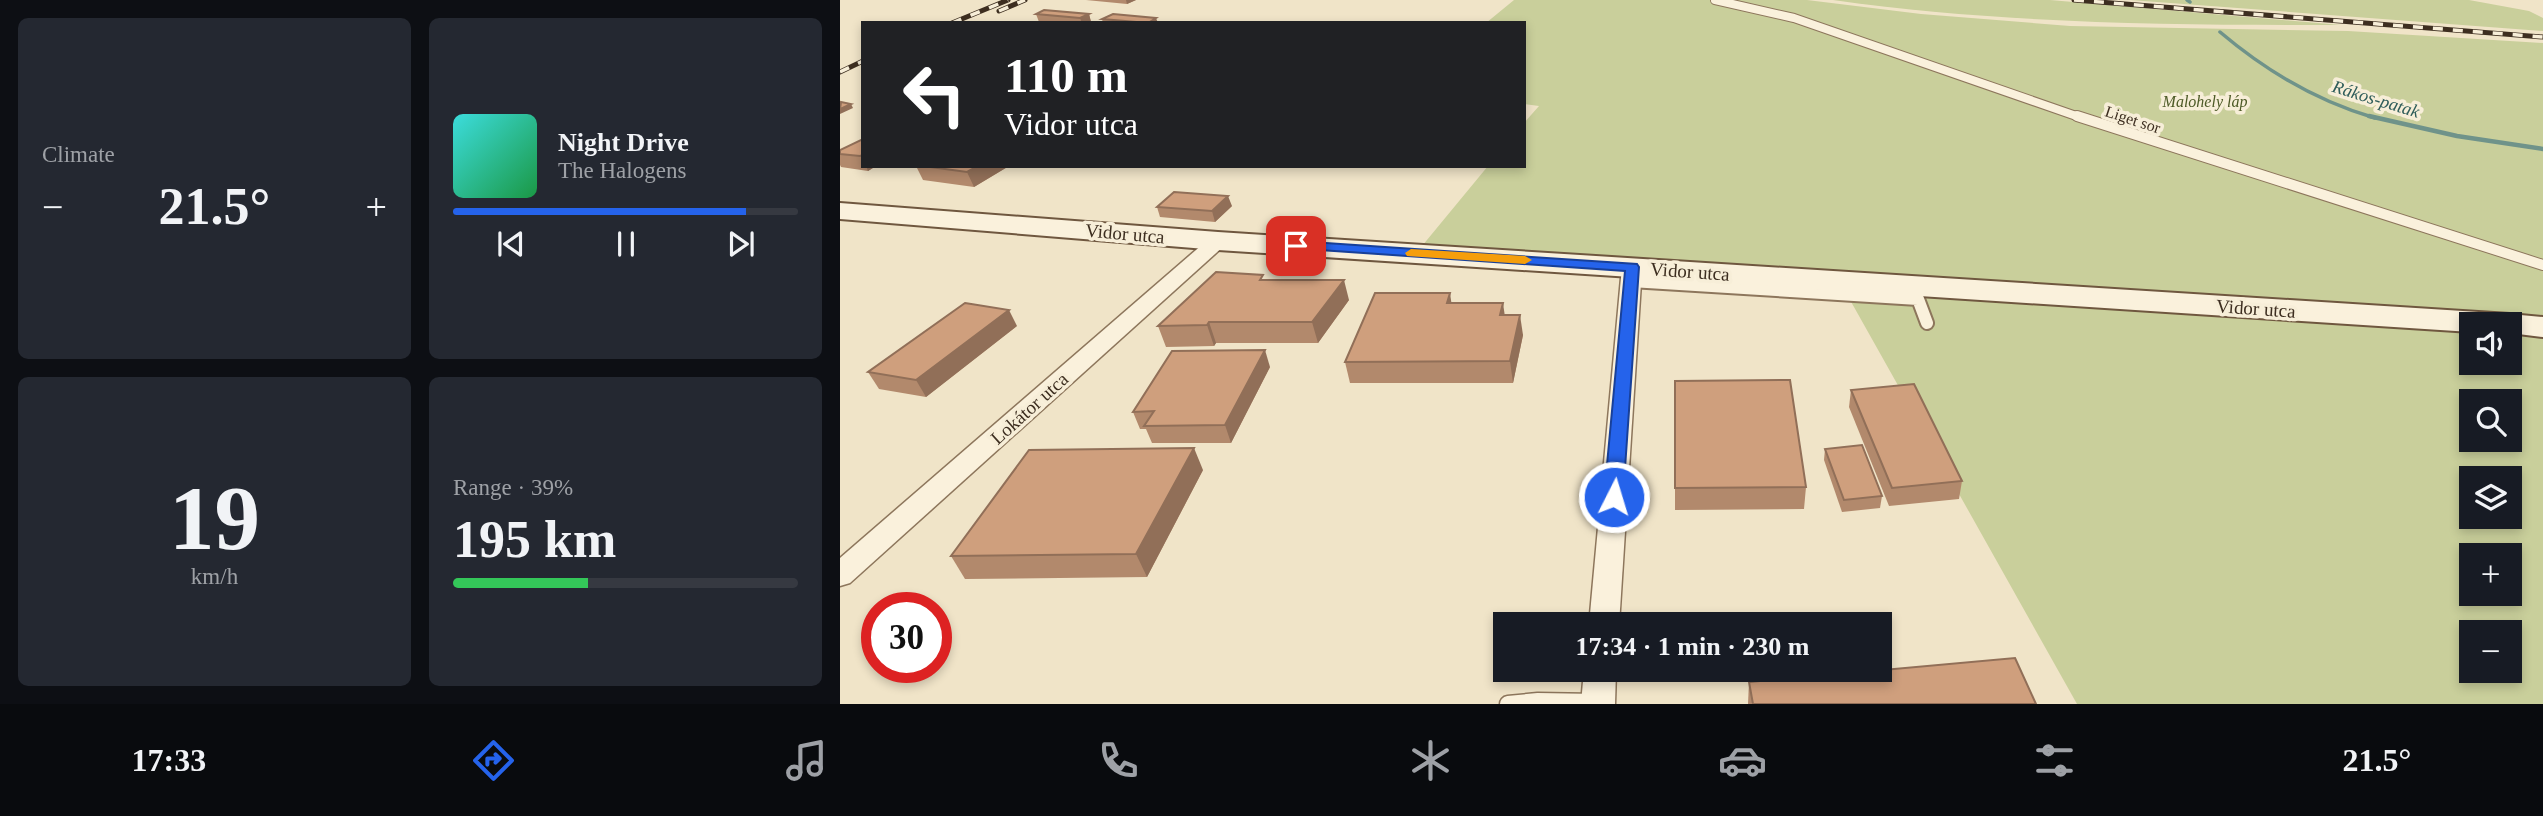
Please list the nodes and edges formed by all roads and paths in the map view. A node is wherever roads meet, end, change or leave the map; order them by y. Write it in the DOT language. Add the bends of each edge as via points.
graph roads {
  1 [pos="1715,0"];
  2 [pos="840,211"];
  3 [pos="1218,241"];
  4 [pos="2543,265"];
  5 [pos="1632,274"];
  6 [pos="2459,322"];
  7 [pos="1927,323"];
  8 [pos="2522,325"];
  9 [pos="2543,327"];
  10 [pos="840,575"];
  11 [pos="1605,612"];
  12 [pos="1599,692"];
  13 [pos="1508,704"];
  1 -- 4 [label="lane, Liget sor" via="1794,18 2049,107"];
  2 -- 3 [label="street, Vidor utca"];
  3 -- 5 [label="street, Vidor utca"];
  3 -- 10 [label="street, Lokátor utca"];
  5 -- 6 [label="street, Vidor utca"];
  5 -- 7 [label="lane" via="1918,299"];
  5 -- 11 [label="street"];
  8 -- 9 [label="street"];
  12 -- 13 [label="lane"];
}
